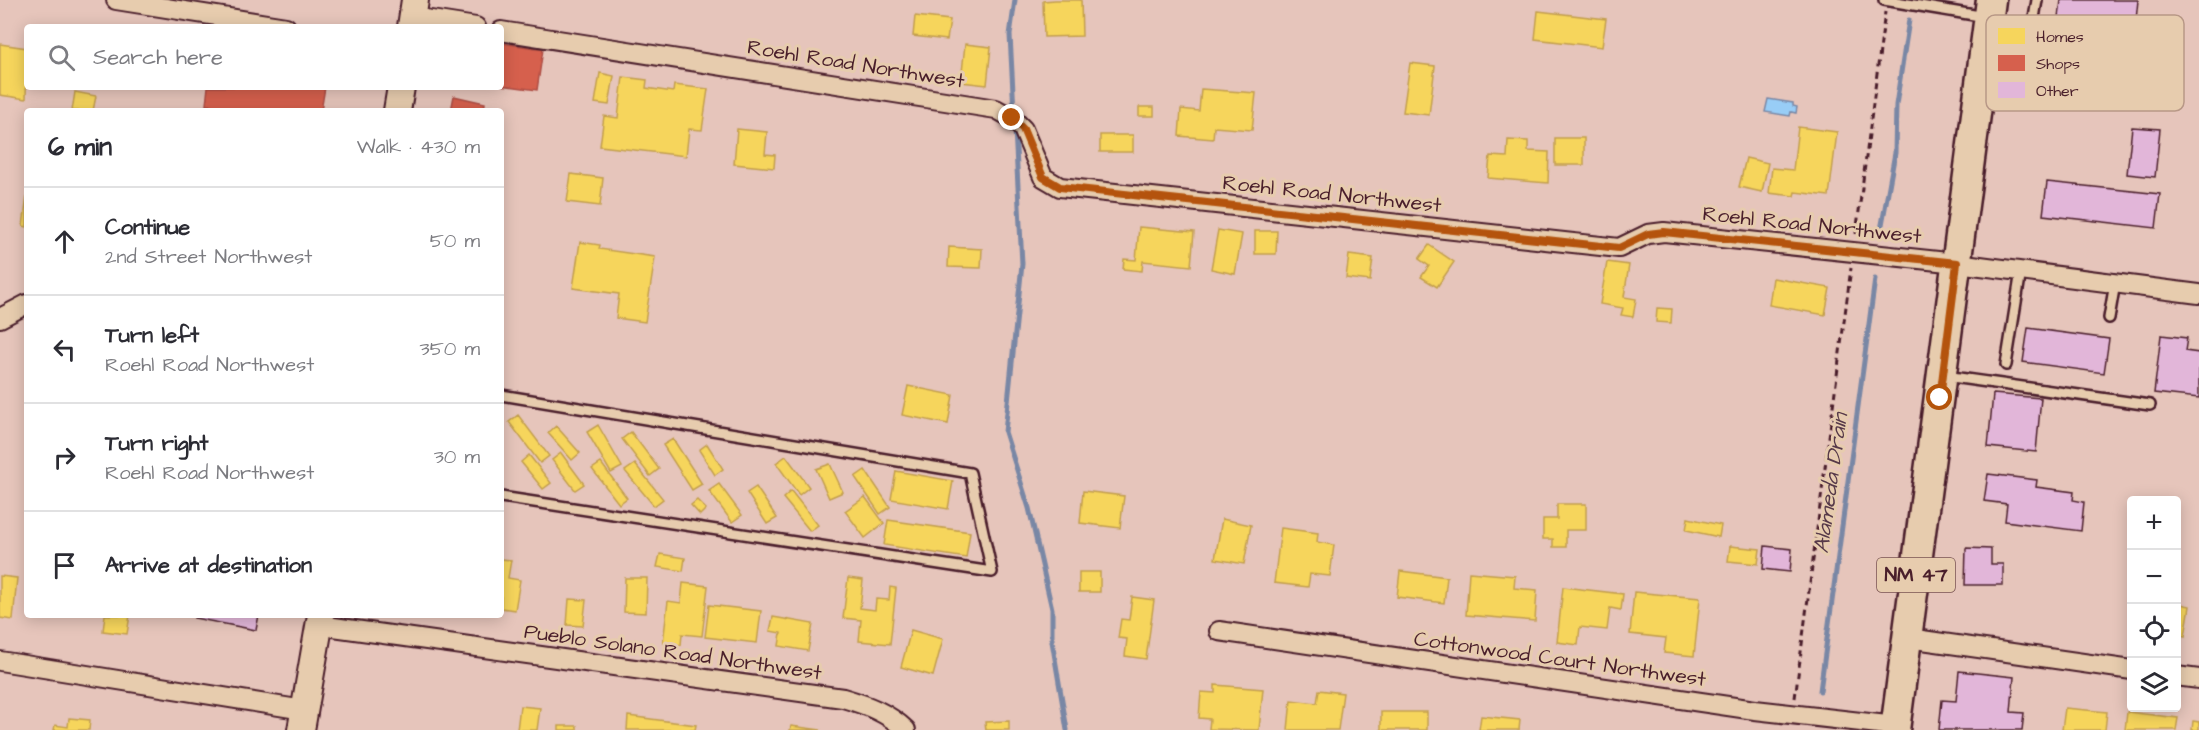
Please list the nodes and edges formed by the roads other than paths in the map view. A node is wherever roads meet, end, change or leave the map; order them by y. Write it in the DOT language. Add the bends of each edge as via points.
graph roads {
  1 [pos="116,0"];
  2 [pos="2037,0"];
  3 [pos="1884,4"];
  4 [pos="1990,9"];
  5 [pos="413,15"];
  6 [pos="2035,15"];
  7 [pos="267,24"];
  8 [pos="460,24"];
  9 [pos="504,31"];
  10 [pos="1986,36"];
  11 [pos="1984,50"];
  12 [pos="401,90"];
  13 [pos="398,108"];
  14 [pos="1957,263"];
  15 [pos="2021,271"];
  16 [pos="2115,283"];
  17 [pos="2199,294"];
  18 [pos="24,306"];
  19 [pos="0,318"];
  20 [pos="2109,318"];
  21 [pos="2007,365"];
  22 [pos="1942,376"];
  23 [pos="504,395"];
  24 [pos="2150,405"];
  25 [pos="504,497"];
  26 [pos="320,620"];
  27 [pos="1219,631"];
  28 [pos="1908,638"];
  29 [pos="0,661"];
  30 [pos="2127,669"];
  31 [pos="2181,677"];
  32 [pos="2199,679"];
  33 [pos="303,720"];
  34 [pos="1896,728"];
  35 [pos="906,730"];
  1 -- 7 [label="street"];
  2 -- 6 [label="lane"];
  3 -- 4 [label="lane"];
  5 -- 8 [label="street"];
  9 -- 14 [label="street, Roehl Road Northwest" via="996,109 1023,129 1043,177 1060,187 1619,248 1648,234 1664,232"];
  10 -- 11 [label="main road, NM 47"];
  11 -- 14 [label="main road, NM 47"];
  12 -- 13 [label="main road"];
  14 -- 15 [label="street, Roehl Road Northwest"];
  14 -- 22 [label="main road, NM 47"];
  15 -- 16 [label="street, Roehl Road Northwest"];
  15 -- 21 [label="lane"];
  16 -- 17 [label="street, Roehl Road Northwest"];
  16 -- 20 [label="lane"];
  18 -- 19 [label="street"];
  22 -- 24 [label="lane"];
  22 -- 28 [label="main road, NM 47"];
  23 -- 25 [label="lane" via="970,473 992,572"];
  26 -- 33 [label="main road"];
  26 -- 35 [label="street, Pueblo Solano Road Northwest" via="843,698 882,712"];
  27 -- 34 [label="street, Cottonwood Court Northwest"];
  28 -- 30 [label="street"];
  28 -- 34 [label="main road, NM 47"];
  29 -- 33 [label="street"];
  31 -- 32 [label="street"];
}
